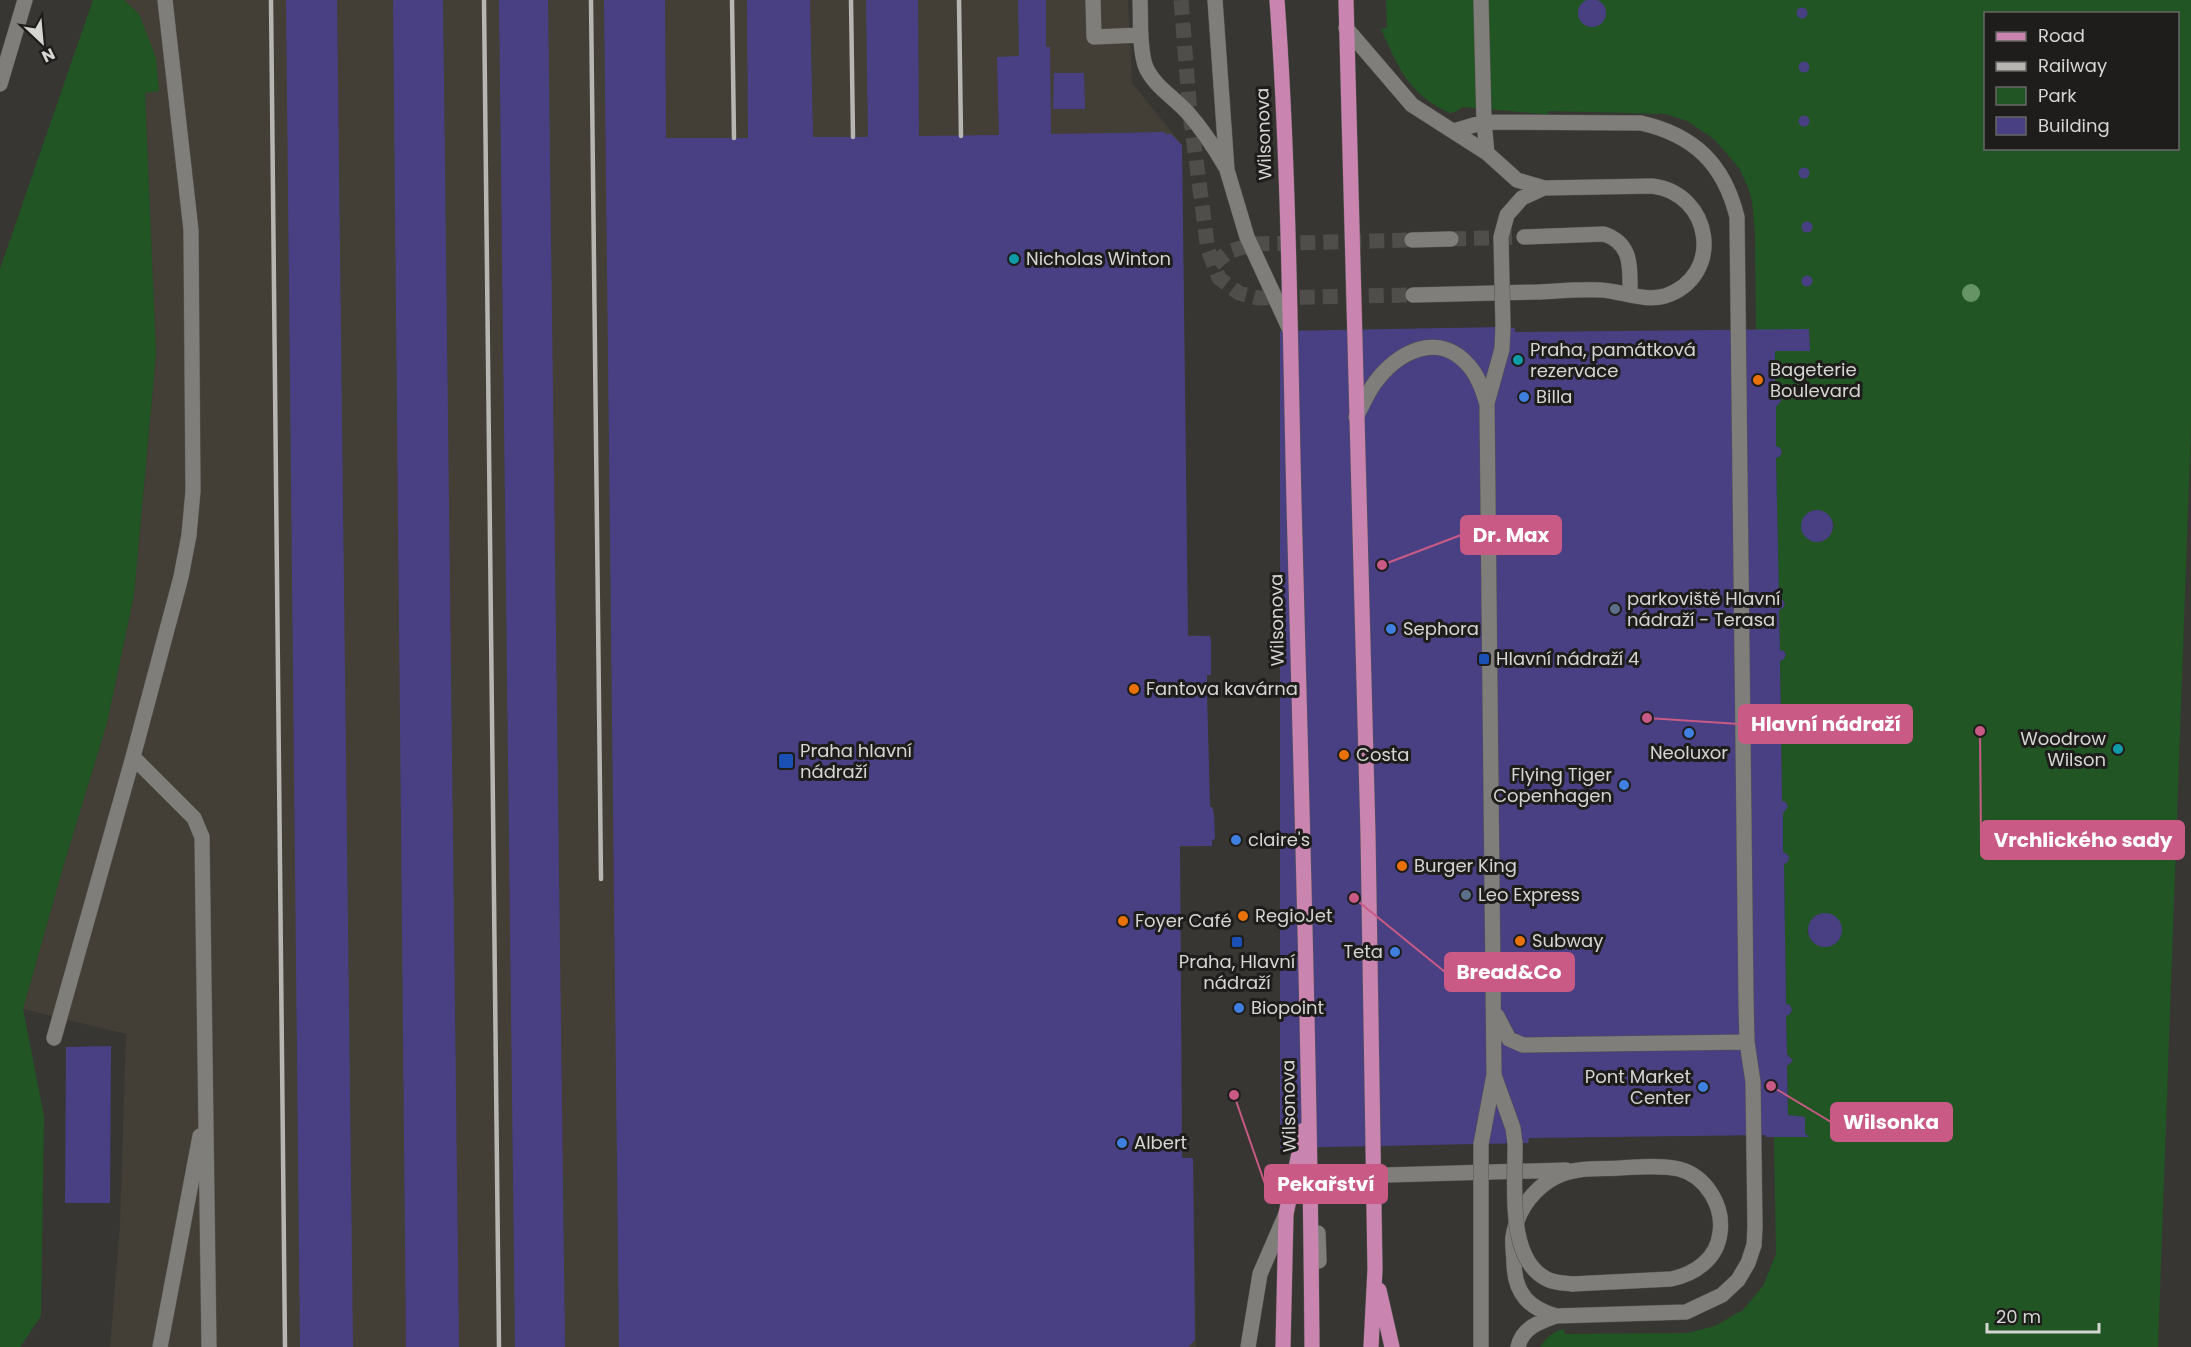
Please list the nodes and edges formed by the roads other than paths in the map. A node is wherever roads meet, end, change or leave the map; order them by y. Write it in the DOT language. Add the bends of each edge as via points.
graph roads {
  1 [pos="26,0"];
  2 [pos="165,0"];
  3 [pos="1093,0"];
  4 [pos="1140,0"];
  5 [pos="1215,0"];
  6 [pos="1277,0"];
  7 [pos="1346,0"];
  8 [pos="1480,0"];
  9 [pos="1346,28"];
  10 [pos="1141,35"];
  11 [pos="0,84"];
  12 [pos="1484,122"];
  13 [pos="1454,131"];
  14 [pos="1487,153"];
  15 [pos="1227,170"];
  16 [pos="1544,188"];
  17 [pos="1524,237"];
  18 [pos="1451,239"];
  19 [pos="1412,240"];
  20 [pos="1630,294"];
  21 [pos="1413,295"];
  22 [pos="1290,330"];
  23 [pos="1487,404"];
  24 [pos="1356,417"];
  25 [pos="133,758"];
  26 [pos="1493,1001"];
  27 [pos="54,1038"];
  28 [pos="1747,1042"];
  29 [pos="1494,1075"];
  30 [pos="1309,1106"];
  31 [pos="206,1107"];
  32 [pos="1578,1170"];
  33 [pos="1286,1214"];
  34 [pos="1319,1261"];
  35 [pos="1374,1269"];
  36 [pos="1556,1316"];
  37 [pos="160,1347"];
  38 [pos="209,1347"];
  39 [pos="1248,1347"];
  40 [pos="1283,1347"];
  41 [pos="1312,1347"];
  42 [pos="1371,1347"];
  43 [pos="1392,1347"];
  44 [pos="1481,1347"];
  45 [pos="1518,1347"];
  1 -- 11 [label="street"];
  2 -- 25 [label="street" via="191,230 193,491 181,577"];
  3 -- 10 [label="street" via="1094,37"];
  4 -- 10 [label="street"];
  5 -- 15 [label="street"];
  6 -- 22 [label="main road, Wilsonova"];
  7 -- 9 [label="main road"];
  8 -- 12 [label="street"];
  9 -- 13 [label="street" via="1412,105"];
  9 -- 24 [label="main road"];
  10 -- 15 [label="street" via="1152,78 1187,112"];
  12 -- 13 [label="street"];
  12 -- 14 [label="street"];
  12 -- 28 [label="street" via="1641,123 1661,128 1679,135 1710,159 1732,196 1739,234"];
  13 -- 14 [label="street"];
  14 -- 16 [label="street" via="1517,180"];
  15 -- 22 [label="street" via="1247,237"];
  16 -- 20 [label="street" via="1665,187 1693,209 1704,235 1702,261 1696,272 1687,284 1662,297"];
  16 -- 23 [label="street, bridge" via="1522,198 1502,226 1502,349"];
  17 -- 20 [label="street" via="1604,234 1615,239 1628,258"];
  18 -- 19 [label="street"];
  20 -- 21 [label="street" via="1603,290"];
  22 -- 30 [label="main road, Wilsonova"];
  23 -- 24 [label="street" via="1480,384 1459,355 1422,347 1407,352 1374,384"];
  23 -- 26 [label="street"];
  24 -- 35 [label="main road" via="1368,834"];
  25 -- 27 [label="street"];
  25 -- 31 [label="street" via="194,818 202,837"];
  26 -- 28 [label="street" via="1505,1035 1523,1045"];
  26 -- 29 [label="street"];
  28 -- 36 [label="street" via="1753,1082 1755,1227 1754,1245 1738,1280 1722,1294 1686,1312"];
  29 -- 32 [label="street, bridge" via="1513,1128 1516,1230 1527,1262 1537,1272 1550,1281 1572,1284 1671,1279 1686,1276 1711,1256 1719,1241 1719,1209 1698,1178 1681,1169 1663,1167"];
  29 -- 44 [label="street, bridge" via="1481,1144"];
  30 -- 33 [label="main road"];
  30 -- 41 [label="main road, Wilsonova"];
  31 -- 37 [label="street"];
  31 -- 38 [label="street"];
  32 -- 34 [label="street" via="1316,1177"];
  32 -- 36 [label="street" via="1560,1175 1531,1196 1513,1237 1514,1272 1528,1303"];
  33 -- 39 [label="street" via="1260,1274"];
  33 -- 40 [label="main road"];
  35 -- 42 [label="main road"];
  35 -- 43 [label="main road"];
  36 -- 45 [label="street" via="1527,1329"];
}
